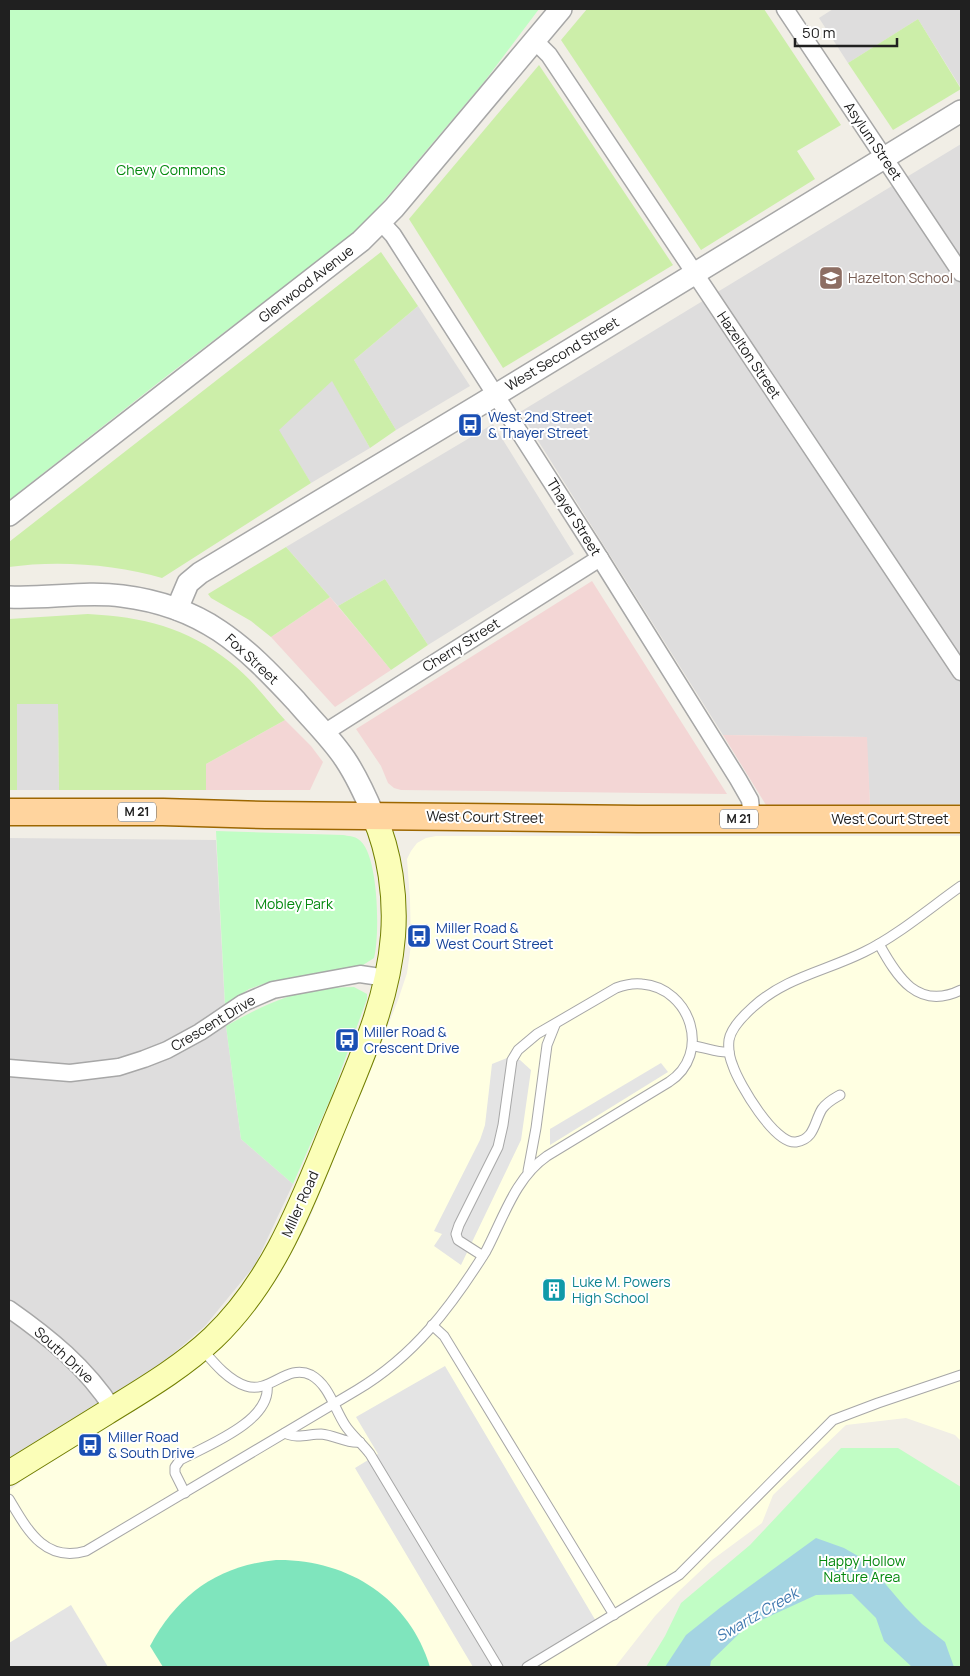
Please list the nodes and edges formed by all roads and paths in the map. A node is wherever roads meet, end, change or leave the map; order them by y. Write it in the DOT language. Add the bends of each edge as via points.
graph roads {
  1 [pos="561,9"];
  2 [pos="785,9"];
  3 [pos="534,40"];
  4 [pos="961,110"];
  5 [pos="885,158"];
  6 [pos="381,222"];
  7 [pos="961,273"];
  8 [pos="694,274"];
  9 [pos="496,394"];
  10 [pos="9,515"];
  11 [pos="600,558"];
  12 [pos="9,597"];
  13 [pos="177,609"];
  14 [pos="961,672"];
  15 [pos="324,733"];
  16 [pos="9,812"];
  17 [pos="374,816"];
  18 [pos="752,819"];
  19 [pos="961,819"];
  20 [pos="961,886"];
  21 [pos="879,944"];
  22 [pos="387,978"];
  23 [pos="961,990"];
  24 [pos="559,1021"];
  25 [pos="692,1046"];
  26 [pos="729,1052"];
  27 [pos="9,1068"];
  28 [pos="840,1095"];
  29 [pos="527,1174"];
  30 [pos="483,1256"];
  31 [pos="9,1309"];
  32 [pos="432,1326"];
  33 [pos="201,1348"];
  34 [pos="961,1375"];
  35 [pos="267,1385"];
  36 [pos="334,1404"];
  37 [pos="113,1409"];
  38 [pos="285,1433"];
  39 [pos="360,1442"];
  40 [pos="9,1473"];
  41 [pos="185,1493"];
  42 [pos="9,1499"];
  43 [pos="614,1615"];
  44 [pos="498,1667"];
  45 [pos="527,1667"];
  1 -- 3 [label="street, Glenwood Avenue"];
  2 -- 5 [label="street, Asylum Street"];
  3 -- 6 [label="street, Glenwood Avenue"];
  3 -- 8 [label="street, Hazelton Street" via="549,55"];
  4 -- 5 [label="street, West Second Street"];
  5 -- 7 [label="street, Asylum Street"];
  5 -- 8 [label="street, West Second Street"];
  6 -- 9 [label="street, Thayer Street" via="393,235"];
  6 -- 10 [label="street, Glenwood Avenue" via="341,258"];
  8 -- 9 [label="street, West Second Street"];
  8 -- 14 [label="street, Hazelton Street"];
  9 -- 11 [label="street, Thayer Street"];
  9 -- 13 [label="street, West Second Street" via="197,575 185,587"];
  11 -- 15 [label="street, Cherry Street"];
  11 -- 18 [label="street, Thayer Street" via="746,791"];
  12 -- 13 [label="street, Fox Street" via="107,594"];
  13 -- 15 [label="street, Fox Street" via="216,628 244,648"];
  15 -- 17 [label="street, Fox Street" via="350,768"];
  16 -- 17 [label="main road, West Court Street / M 21"];
  17 -- 18 [label="main road, West Court Street / M 21"];
  17 -- 22 [label="main road, Miller Road" via="385,848 392,890 393,936"];
  18 -- 19 [label="main road, West Court Street / M 21"];
  20 -- 21 [label="lane"];
  21 -- 23 [label="lane" via="900,978 915,990 940,996"];
  21 -- 26 [label="lane" via="844,962 792,981 770,994 737,1026 729,1039"];
  22 -- 27 [label="street, Crescent Drive" via="360,974 273,990 243,1003 167,1050 119,1066 70,1073"];
  22 -- 33 [label="main road, Miller Road" via="364,1051 289,1232 247,1300"];
  24 -- 25 [label="lane" via="616,988 650,985 666,992 686,1014 692,1030"];
  24 -- 29 [label="lane" via="551,1030 546,1045"];
  24 -- 30 [label="lane" via="528,1040 512,1060 498,1147 457,1231 458,1240"];
  25 -- 26 [label="lane"];
  25 -- 29 [label="lane" via="684,1066 673,1080 547,1156"];
  26 -- 28 [label="lane" via="734,1070 751,1101 786,1141 806,1138 815,1128 823,1109"];
  29 -- 30 [label="lane"];
  30 -- 32 [label="lane"];
  31 -- 37 [label="street, South Drive" via="73,1360"];
  32 -- 36 [label="lane" via="389,1369"];
  32 -- 43 [label="lane" via="444,1336"];
  33 -- 35 [label="lane" via="217,1366 240,1383 250,1387"];
  33 -- 37 [label="main road, Miller Road" via="171,1372"];
  34 -- 43 [label="lane" via="834,1420 684,1571"];
  35 -- 36 [label="lane" via="288,1374 304,1373 320,1382"];
  35 -- 41 [label="lane" via="261,1408 252,1419 177,1463 175,1473"];
  36 -- 38 [label="lane"];
  36 -- 39 [label="lane" via="345,1425"];
  37 -- 40 [label="main road, Miller Road"];
  38 -- 39 [label="lane" via="292,1436 326,1434"];
  38 -- 41 [label="lane"];
  39 -- 44 [label="lane"];
  41 -- 42 [label="lane" via="92,1549 72,1554 56,1551 40,1542 31,1534"];
  43 -- 45 [label="lane"];
}
